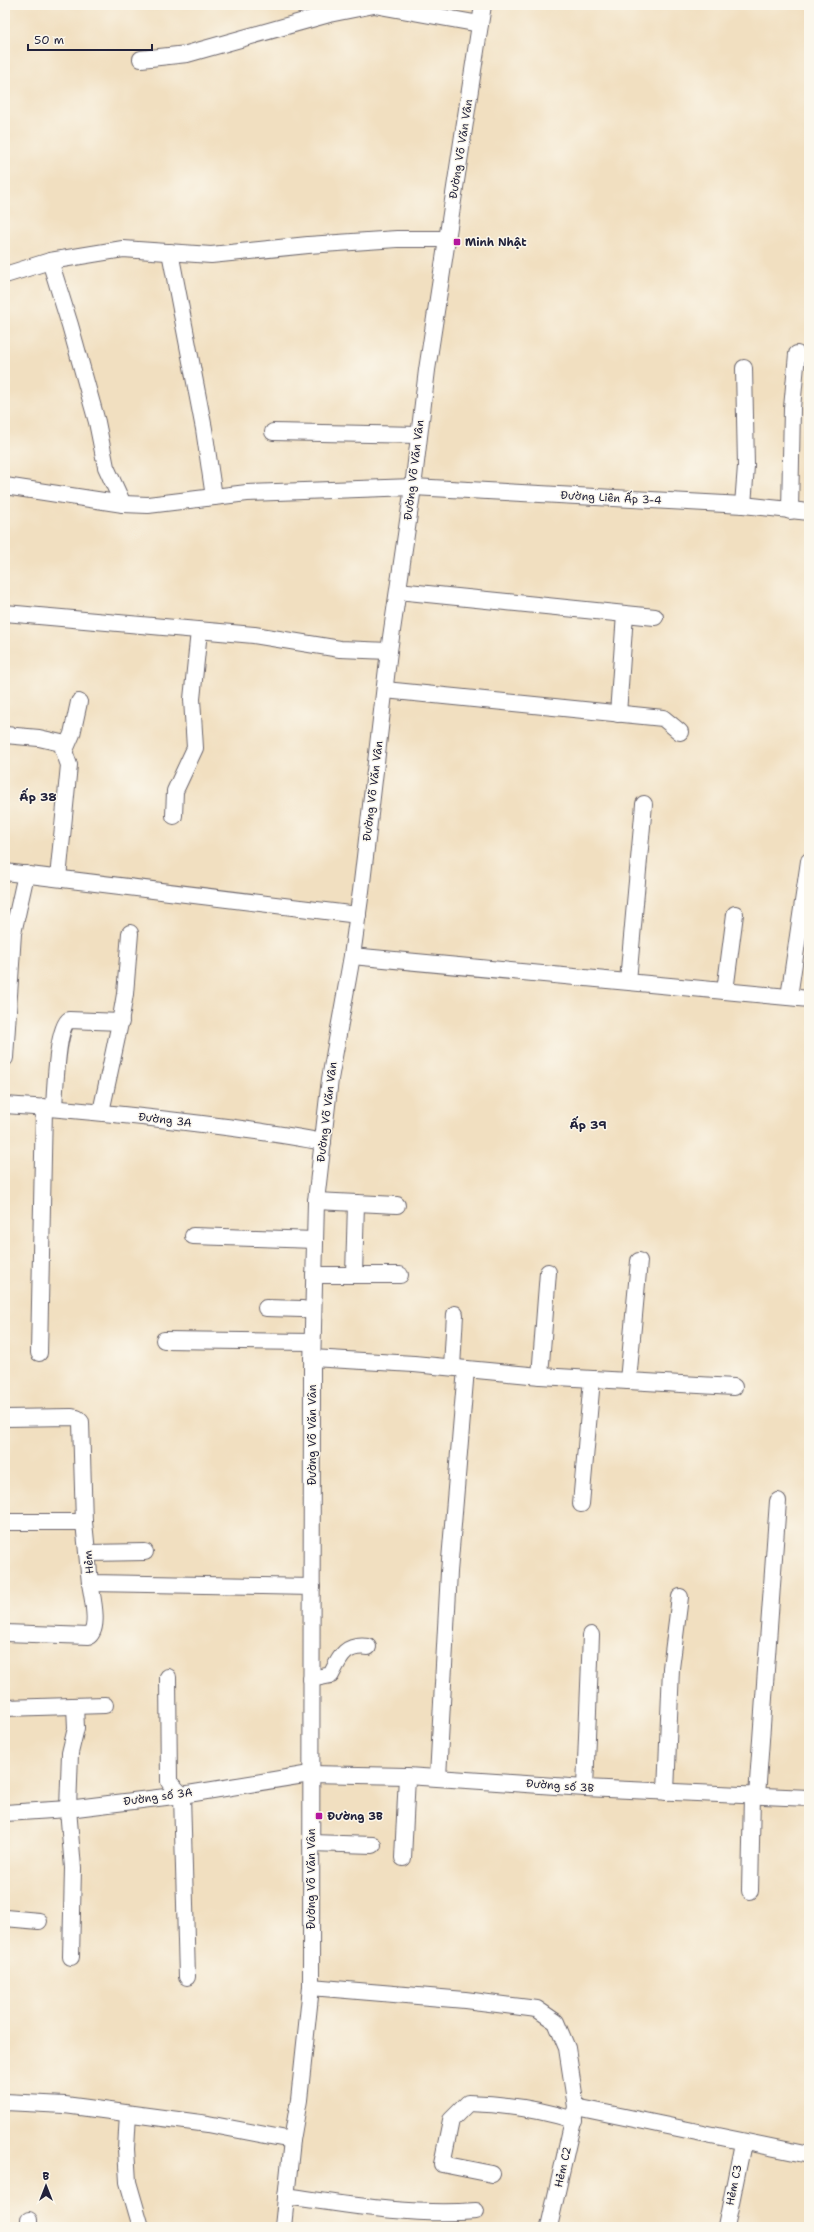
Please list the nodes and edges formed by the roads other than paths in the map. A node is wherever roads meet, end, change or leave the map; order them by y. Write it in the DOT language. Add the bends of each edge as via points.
graph roads {
  1 [pos="374,5"];
  2 [pos="483,5"];
  3 [pos="480,24"];
  4 [pos="141,59"];
  5 [pos="447,239"];
  6 [pos="170,252"];
  7 [pos="50,261"];
  8 [pos="5,275"];
  9 [pos="796,354"];
  10 [pos="744,368"];
  11 [pos="272,432"];
  12 [pos="419,435"];
  13 [pos="5,486"];
  14 [pos="413,487"];
  15 [pos="214,497"];
  16 [pos="123,504"];
  17 [pos="743,505"];
  18 [pos="790,510"];
  19 [pos="809,512"];
  20 [pos="398,592"];
  21 [pos="5,614"];
  22 [pos="625,614"];
  23 [pos="655,617"];
  24 [pos="199,631"];
  25 [pos="389,651"];
  26 [pos="385,690"];
  27 [pos="78,702"];
  28 [pos="618,714"];
  29 [pos="680,732"];
  30 [pos="5,735"];
  31 [pos="66,750"];
  32 [pos="644,804"];
  33 [pos="174,816"];
  34 [pos="809,861"];
  35 [pos="5,872"];
  36 [pos="26,874"];
  37 [pos="58,878"];
  38 [pos="735,914"];
  39 [pos="358,915"];
  40 [pos="130,933"];
  41 [pos="352,956"];
  42 [pos="628,982"];
  43 [pos="725,991"];
  44 [pos="789,997"];
  45 [pos="809,999"];
  46 [pos="121,1022"];
  47 [pos="5,1058"];
  48 [pos="5,1095"];
  49 [pos="5,1105"];
  50 [pos="49,1108"];
  51 [pos="101,1112"];
  52 [pos="323,1142"];
  53 [pos="316,1200"];
  54 [pos="356,1203"];
  55 [pos="397,1205"];
  56 [pos="193,1236"];
  57 [pos="315,1240"];
  58 [pos="639,1261"];
  59 [pos="548,1272"];
  60 [pos="314,1275"];
  61 [pos="354,1275"];
  62 [pos="400,1275"];
  63 [pos="266,1308"];
  64 [pos="313,1312"];
  65 [pos="455,1314"];
  66 [pos="164,1340"];
  67 [pos="312,1342"];
  68 [pos="39,1353"];
  69 [pos="312,1358"];
  70 [pos="459,1368"];
  71 [pos="540,1376"];
  72 [pos="592,1379"];
  73 [pos="628,1381"];
  74 [pos="734,1387"];
  75 [pos="5,1418"];
  76 [pos="778,1501"];
  77 [pos="580,1504"];
  78 [pos="5,1522"];
  79 [pos="84,1522"];
  80 [pos="145,1552"];
  81 [pos="88,1553"];
  82 [pos="90,1583"];
  83 [pos="312,1587"];
  84 [pos="680,1597"];
  85 [pos="5,1633"];
  86 [pos="591,1635"];
  87 [pos="368,1647"];
  88 [pos="168,1677"];
  89 [pos="311,1680"];
  90 [pos="105,1705"];
  91 [pos="75,1706"];
  92 [pos="5,1708"];
  93 [pos="310,1774"];
  94 [pos="407,1776"];
  95 [pos="438,1777"];
  96 [pos="585,1788"];
  97 [pos="666,1792"];
  98 [pos="182,1795"];
  99 [pos="755,1795"];
  100 [pos="809,1798"];
  101 [pos="68,1809"];
  102 [pos="5,1812"];
  103 [pos="310,1843"];
  104 [pos="373,1845"];
  105 [pos="403,1858"];
  106 [pos="750,1891"];
  107 [pos="5,1918"];
  108 [pos="39,1921"];
  109 [pos="71,1957"];
  110 [pos="187,1977"];
  111 [pos="310,1987"];
  112 [pos="5,2102"];
  113 [pos="128,2114"];
  114 [pos="575,2114"];
  115 [pos="292,2140"];
  116 [pos="743,2143"];
  117 [pos="809,2155"];
  118 [pos="492,2174"];
  119 [pos="286,2196"];
  120 [pos="476,2211"];
  121 [pos="141,2227"];
  122 [pos="283,2227"];
  123 [pos="550,2227"];
  124 [pos="726,2227"];
  1 -- 3 [label="street"];
  1 -- 4 [label="street" via="329,14 187,54"];
  2 -- 3 [label="street, Đường Võ Văn Vân"];
  3 -- 5 [label="street, Đường Võ Văn Vân"];
  5 -- 6 [label="street" via="397,238 211,255"];
  5 -- 12 [label="street, Đường Võ Văn Vân"];
  6 -- 7 [label="street" via="123,249"];
  6 -- 15 [label="street" via="204,429"];
  7 -- 8 [label="street"];
  7 -- 16 [label="street" via="97,422 106,467"];
  9 -- 18 [label="street"];
  10 -- 17 [label="street" via="746,466"];
  11 -- 12 [label="street"];
  12 -- 14 [label="street, Đường Võ Văn Vân"];
  13 -- 16 [label="street, Đường Liên Ấp 3-4"];
  14 -- 15 [label="street, Đường Liên Ấp 3-4" via="247,493"];
  14 -- 17 [label="street, Đường Liên Ấp 3-4"];
  14 -- 20 [label="street, Đường Võ Văn Vân"];
  15 -- 16 [label="street, Đường Liên Ấp 3-4" via="148,505"];
  17 -- 18 [label="street, Đường Liên Ấp 3-4"];
  18 -- 19 [label="street, Đường Liên Ấp 3-4"];
  20 -- 22 [label="street"];
  20 -- 25 [label="street, Đường Võ Văn Vân"];
  21 -- 24 [label="street"];
  22 -- 23 [label="street"];
  22 -- 28 [label="street"];
  24 -- 25 [label="street" via="254,635 340,649"];
  24 -- 33 [label="street" via="192,699 195,748 175,791"];
  25 -- 26 [label="street, Đường Võ Văn Vân"];
  26 -- 28 [label="street"];
  26 -- 39 [label="street, Đường Võ Văn Vân"];
  27 -- 31 [label="street"];
  28 -- 29 [label="street" via="663,718"];
  30 -- 31 [label="street" via="61,743"];
  31 -- 37 [label="street" via="69,765"];
  32 -- 42 [label="street"];
  34 -- 44 [label="street"];
  35 -- 36 [label="street"];
  36 -- 37 [label="street"];
  36 -- 47 [label="street" via="13,934"];
  37 -- 39 [label="street"];
  38 -- 43 [label="street"];
  39 -- 41 [label="street, Đường Võ Văn Vân"];
  40 -- 46 [label="street"];
  41 -- 42 [label="street"];
  41 -- 52 [label="street, Đường Võ Văn Vân" via="330,1079"];
  42 -- 43 [label="street"];
  43 -- 44 [label="street"];
  44 -- 45 [label="street"];
  46 -- 50 [label="street" via="69,1020 65,1024 60,1039"];
  46 -- 51 [label="street"];
  48 -- 49 [label="street"];
  49 -- 50 [label="street, Đường 3A"];
  50 -- 51 [label="street, Đường 3A"];
  50 -- 68 [label="street"];
  51 -- 52 [label="street, Đường 3A" via="290,1135"];
  52 -- 53 [label="street, Đường Võ Văn Vân"];
  53 -- 54 [label="street"];
  53 -- 57 [label="street, Đường Võ Văn Vân"];
  54 -- 55 [label="street"];
  54 -- 61 [label="street"];
  56 -- 57 [label="street"];
  57 -- 60 [label="street, Đường Võ Văn Vân"];
  58 -- 73 [label="street"];
  59 -- 71 [label="street"];
  60 -- 61 [label="street"];
  60 -- 64 [label="street, Đường Võ Văn Vân"];
  61 -- 62 [label="street"];
  63 -- 64 [label="street" via="302,1309"];
  64 -- 67 [label="street, Đường Võ Văn Vân"];
  65 -- 70 [label="street"];
  66 -- 67 [label="street"];
  67 -- 69 [label="street, Đường Võ Văn Vân"];
  69 -- 70 [label="street"];
  69 -- 83 [label="street, Đường Võ Văn Vân"];
  70 -- 71 [label="street"];
  70 -- 95 [label="street"];
  71 -- 72 [label="street"];
  72 -- 73 [label="street"];
  72 -- 77 [label="street"];
  73 -- 74 [label="street"];
  75 -- 79 [label="street, Hẻm" via="72,1417 81,1422"];
  76 -- 99 [label="street"];
  78 -- 79 [label="street"];
  79 -- 81 [label="street, Hẻm"];
  80 -- 81 [label="street"];
  81 -- 82 [label="street, Hẻm"];
  82 -- 83 [label="street, Hẻm"];
  82 -- 85 [label="street" via="95,1626 89,1636"];
  83 -- 89 [label="street, Đường Võ Văn Vân"];
  84 -- 97 [label="street" via="671,1668"];
  86 -- 96 [label="street"];
  87 -- 89 [label="street" via="357,1646 342,1654 331,1675"];
  88 -- 98 [label="street" via="169,1782"];
  89 -- 93 [label="street, Đường Võ Văn Vân"];
  90 -- 91 [label="street"];
  91 -- 92 [label="street"];
  91 -- 101 [label="street" via="76,1728 70,1753"];
  93 -- 94 [label="street, Đường số 3B"];
  93 -- 98 [label="street, Đường số 3A"];
  93 -- 103 [label="street, Đường Võ Văn Vân"];
  94 -- 95 [label="street, Đường số 3B"];
  94 -- 105 [label="street"];
  95 -- 96 [label="street, Đường số 3B"];
  96 -- 97 [label="street, Đường số 3B"];
  97 -- 99 [label="street, Đường số 3B"];
  98 -- 101 [label="street, Đường số 3A"];
  98 -- 110 [label="street"];
  99 -- 100 [label="street, Đường số 3B"];
  99 -- 106 [label="street"];
  101 -- 102 [label="street, Đường số 3A"];
  101 -- 109 [label="street" via="73,1868"];
  103 -- 104 [label="street"];
  103 -- 111 [label="street, Đường Võ Văn Vân"];
  107 -- 108 [label="street"];
  111 -- 114 [label="street" via="466,2000 537,2009 556,2022 568,2048"];
  111 -- 115 [label="street, Đường Võ Văn Vân" via="299,2100"];
  112 -- 113 [label="street" via="66,2105"];
  113 -- 115 [label="street" via="208,2124"];
  113 -- 121 [label="street" via="128,2182"];
  114 -- 116 [label="street"];
  114 -- 118 [label="street" via="499,2104 468,2103 451,2120 442,2164"];
  114 -- 123 [label="street, Hẻm C2"];
  115 -- 119 [label="street, Đường Võ Văn Vân"];
  116 -- 117 [label="street"];
  116 -- 124 [label="street, Hẻm C3"];
  119 -- 120 [label="street" via="437,2213"];
  119 -- 122 [label="street, Đường Võ Văn Vân"];
}
